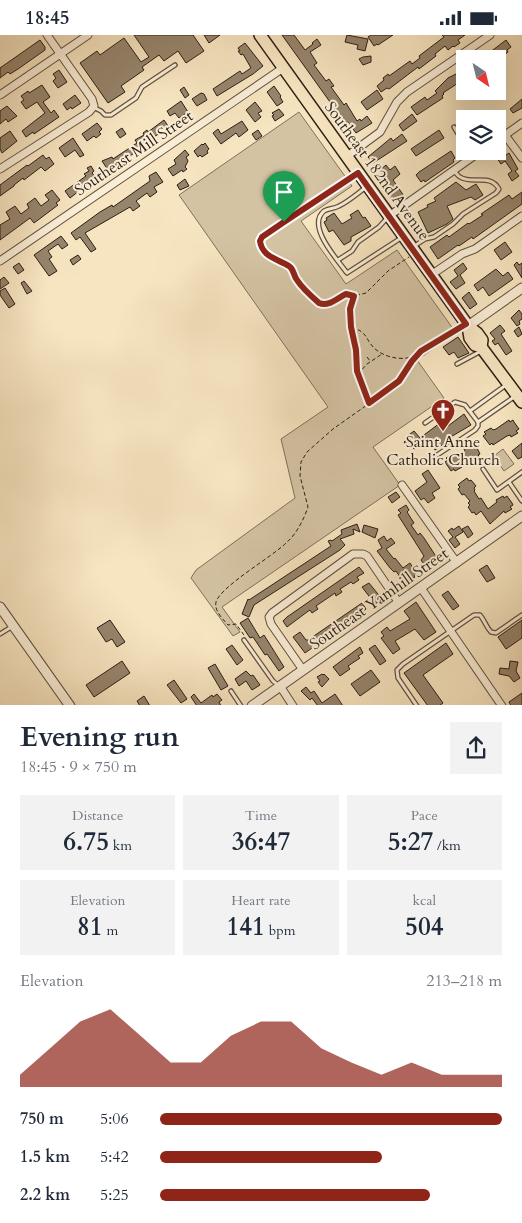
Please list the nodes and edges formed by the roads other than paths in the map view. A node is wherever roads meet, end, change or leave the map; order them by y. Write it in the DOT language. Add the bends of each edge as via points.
graph roads {
  1 [pos="47,35"];
  2 [pos="88,35"];
  3 [pos="260,35"];
  4 [pos="490,35"];
  5 [pos="60,54"];
  6 [pos="175,65"];
  7 [pos="283,68"];
  8 [pos="0,95"];
  9 [pos="93,107"];
  10 [pos="522,123"];
  11 [pos="454,127"];
  12 [pos="456,130"];
  13 [pos="506,134"];
  14 [pos="506,136"];
  15 [pos="346,157"];
  16 [pos="522,158"];
  17 [pos="465,160"];
  18 [pos="0,169"];
  19 [pos="454,170"];
  20 [pos="368,187"];
  21 [pos="389,216"];
  22 [pos="522,216"];
  23 [pos="403,236"];
  24 [pos="413,250"];
  25 [pos="338,260"];
  26 [pos="0,261"];
  27 [pos="431,275"];
  28 [pos="522,288"];
  29 [pos="467,325"];
  30 [pos="482,348"];
  31 [pos="456,364"];
  32 [pos="508,383"];
  33 [pos="519,399"];
  34 [pos="470,411"];
  35 [pos="478,422"];
  36 [pos="425,423"];
  37 [pos="428,461"];
  38 [pos="483,469"];
  39 [pos="522,472"];
  40 [pos="509,482"];
  41 [pos="402,485"];
  42 [pos="522,501"];
  43 [pos="522,516"];
  44 [pos="457,563"];
  45 [pos="421,588"];
  46 [pos="399,603"];
  47 [pos="0,607"];
  48 [pos="522,615"];
  49 [pos="13,626"];
  50 [pos="450,630"];
  51 [pos="0,635"];
  52 [pos="244,640"];
  53 [pos="303,670"];
  54 [pos="280,686"];
  55 [pos="231,691"];
  56 [pos="70,705"];
  57 [pos="241,705"];
  58 [pos="252,705"];
  59 [pos="293,705"];
  60 [pos="418,705"];
  61 [pos="502,705"];
  1 -- 5 [label="street"];
  2 -- 5 [label="street"];
  3 -- 7 [label="main road, Southeast 182nd Avenue"];
  4 -- 15 [label="street" via="407,92 397,102 380,132"];
  5 -- 8 [label="street"];
  5 -- 9 [label="street" via="92,99"];
  6 -- 9 [label="lane" via="142,87 136,98 111,115 104,115"];
  7 -- 15 [label="main road, Southeast 182nd Avenue"];
  7 -- 26 [label="street, Southeast Mill Street"];
  9 -- 18 [label="street"];
  10 -- 13 [label="street"];
  11 -- 12 [label="lane"];
  14 -- 16 [label="street"];
  15 -- 20 [label="main road, Southeast 182nd Avenue"];
  17 -- 19 [label="street"];
  19 -- 21 [label="street"];
  19 -- 24 [label="lane" via="460,178 487,180 496,183 499,189"];
  20 -- 21 [label="main road, Southeast 182nd Avenue"];
  20 -- 25 [label="lane" via="338,207 323,212 318,220 320,234"];
  21 -- 23 [label="main road, Southeast 182nd Avenue"];
  21 -- 25 [label="lane"];
  22 -- 27 [label="street" via="476,249 457,257"];
  23 -- 24 [label="main road, Southeast 182nd Avenue"];
  23 -- 25 [label="lane" via="347,273"];
  24 -- 27 [label="main road, Southeast 182nd Avenue"];
  27 -- 29 [label="main road, Southeast 182nd Avenue"];
  28 -- 29 [label="street"];
  29 -- 30 [label="main road, Southeast 182nd Avenue" via="470,338"];
  30 -- 31 [label="lane"];
  30 -- 32 [label="main road, Southeast 182nd Avenue"];
  32 -- 33 [label="main road, Southeast 182nd Avenue"];
  32 -- 34 [label="lane"];
  33 -- 35 [label="lane"];
  34 -- 35 [label="lane"];
  34 -- 36 [label="lane" via="465,405 455,403"];
  35 -- 37 [label="lane" via="475,430"];
  38 -- 40 [label="lane" via="497,489"];
  39 -- 40 [label="lane"];
  40 -- 42 [label="lane"];
  41 -- 44 [label="street"];
  43 -- 44 [label="street, Southeast Yamhill Street"];
  44 -- 45 [label="street, Southeast Yamhill Street"];
  45 -- 46 [label="street, Southeast Yamhill Street"];
  45 -- 50 [label="street"];
  46 -- 53 [label="street, Southeast Yamhill Street"];
  46 -- 53 [label="street" via="367,557 354,555 269,617"];
  47 -- 49 [label="street"];
  48 -- 50 [label="lane" via="496,633 491,633 480,615 474,615"];
  49 -- 51 [label="lane"];
  49 -- 56 [label="street"];
  50 -- 60 [label="lane" via="396,670 398,678"];
  50 -- 61 [label="street"];
  52 -- 54 [label="lane"];
  53 -- 54 [label="street, Southeast Yamhill Street"];
  54 -- 58 [label="street, Southeast Yamhill Street"];
  54 -- 59 [label="street"];
  55 -- 57 [label="lane"];
}
